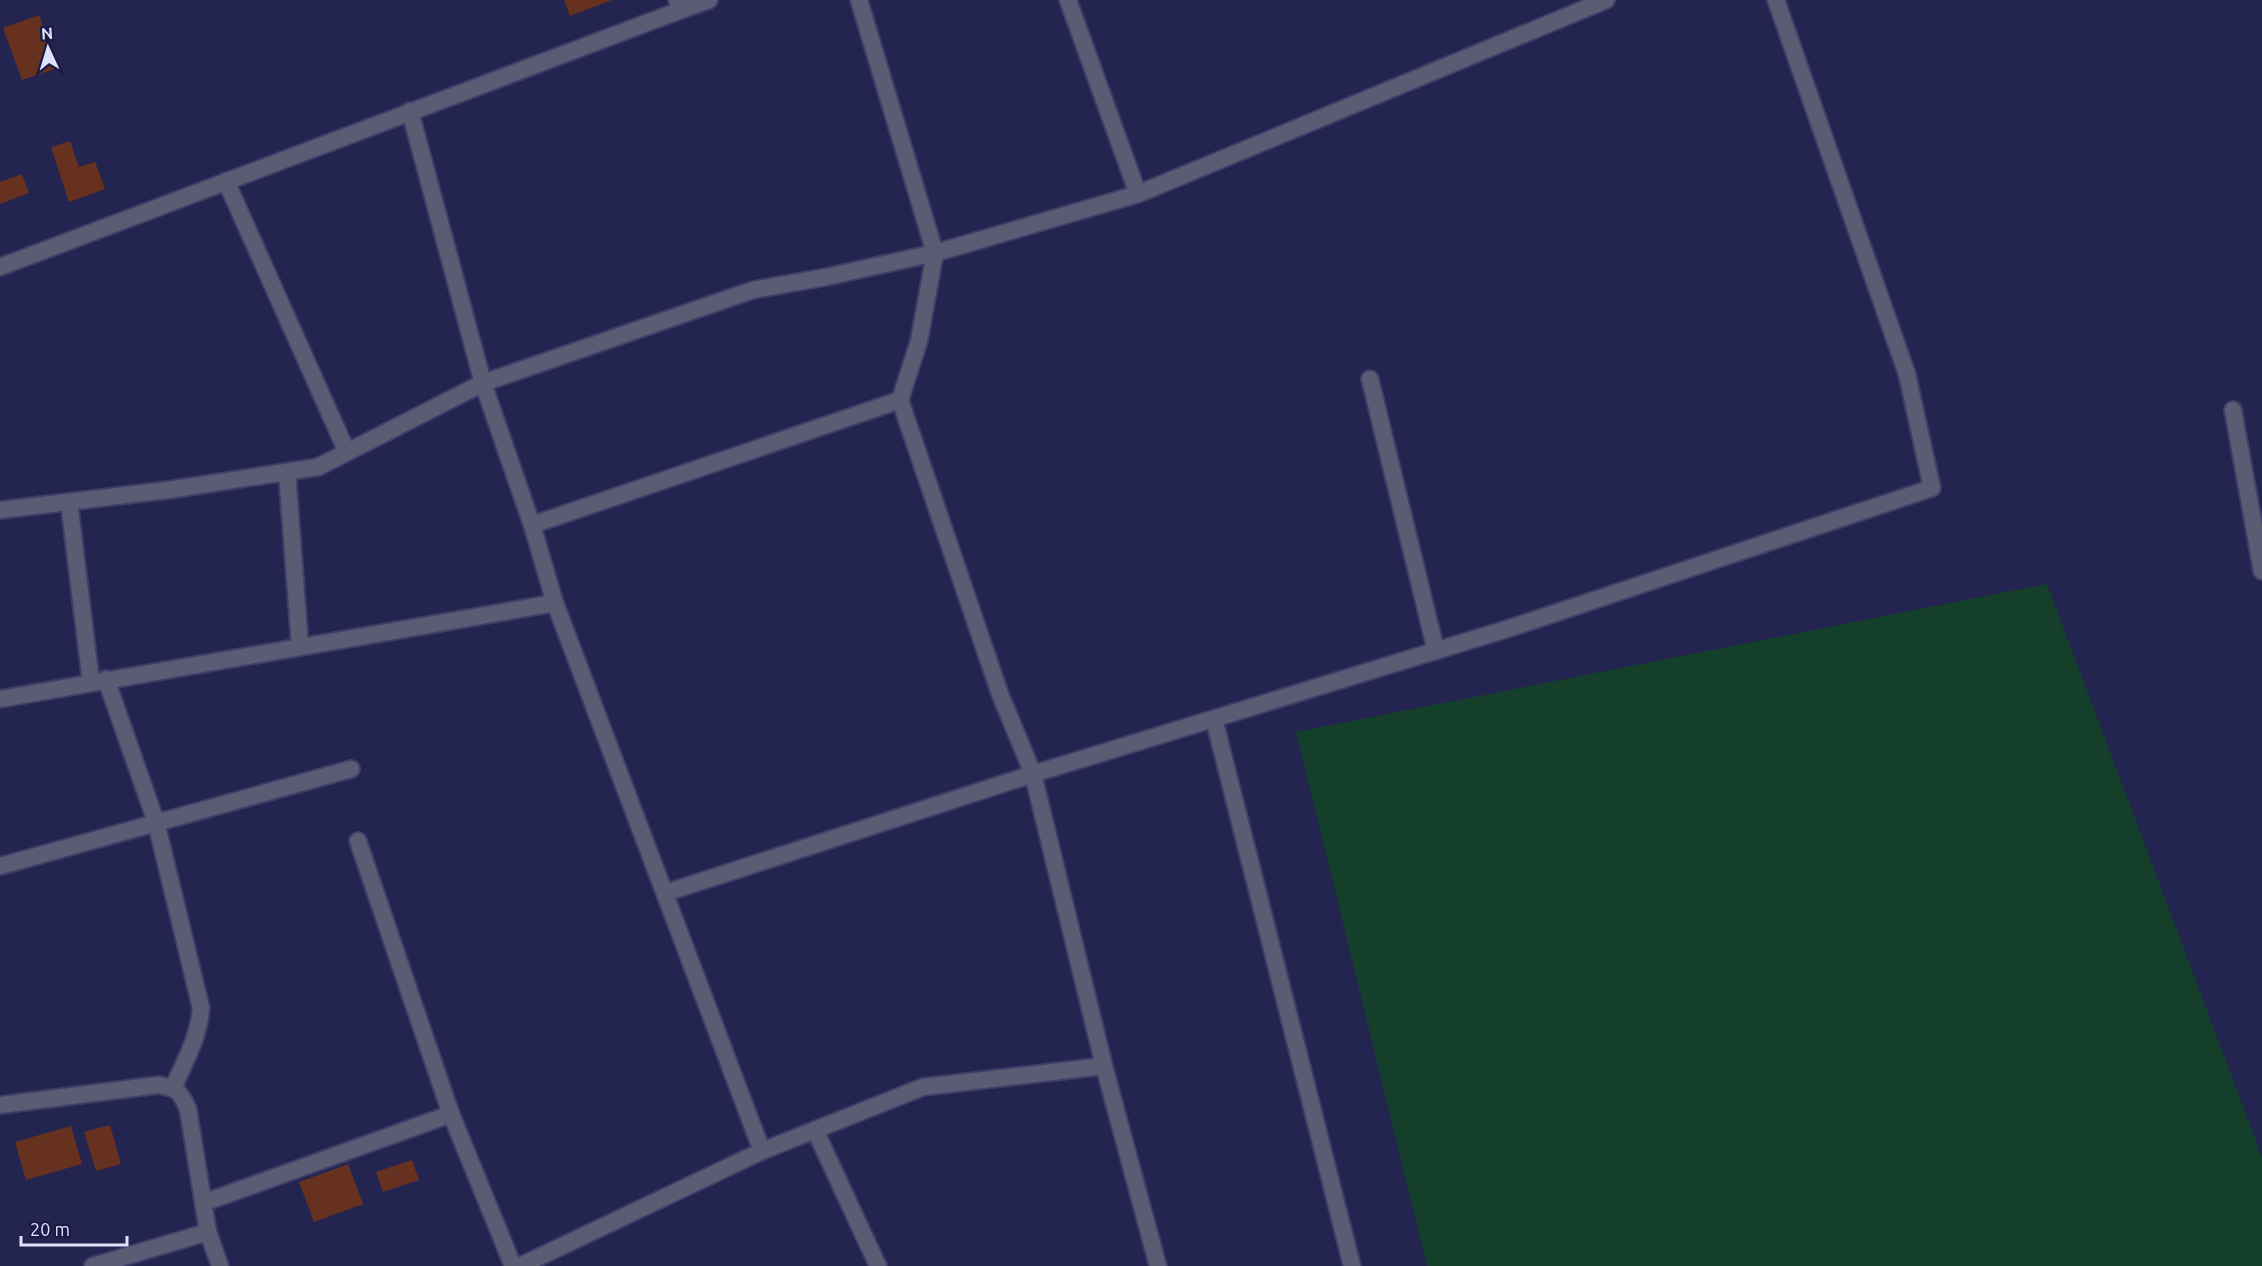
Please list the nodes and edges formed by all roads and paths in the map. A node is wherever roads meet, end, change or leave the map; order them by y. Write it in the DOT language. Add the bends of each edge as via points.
graph roads {
  1 [pos="709,0"];
  2 [pos="859,0"];
  3 [pos="1068,0"];
  4 [pos="1606,0"];
  5 [pos="1776,0"];
  6 [pos="679,5"];
  7 [pos="410,111"];
  8 [pos="226,181"];
  9 [pos="1138,195"];
  10 [pos="935,253"];
  11 [pos="0,267"];
  12 [pos="1370,379"];
  13 [pos="483,383"];
  14 [pos="900,400"];
  15 [pos="2233,410"];
  16 [pos="347,452"];
  17 [pos="287,472"];
  18 [pos="69,502"];
  19 [pos="0,510"];
  20 [pos="532,525"];
  21 [pos="2262,572"];
  22 [pos="555,603"];
  23 [pos="300,646"];
  24 [pos="1436,651"];
  25 [pos="99,681"];
  26 [pos="0,699"];
  27 [pos="1214,719"];
  28 [pos="351,769"];
  29 [pos="1033,774"];
  30 [pos="156,822"];
  31 [pos="358,842"];
  32 [pos="0,866"];
  33 [pos="665,893"];
  34 [pos="1104,1066"];
  35 [pos="173,1088"];
  36 [pos="0,1105"];
  37 [pos="451,1114"];
  38 [pos="815,1130"];
  39 [pos="762,1151"];
  40 [pos="203,1203"];
  41 [pos="208,1232"];
  42 [pos="93,1266"];
  43 [pos="220,1266"];
  44 [pos="513,1266"];
  45 [pos="520,1266"];
  46 [pos="878,1266"];
  47 [pos="1158,1266"];
  48 [pos="1352,1266"];
  1 -- 6 [label="street"];
  2 -- 10 [label="street"];
  3 -- 9 [label="street"];
  4 -- 9 [label="street"];
  5 -- 24 [label="street" via="1907,374 1932,488"];
  6 -- 7 [label="street"];
  7 -- 8 [label="street"];
  7 -- 13 [label="street"];
  8 -- 11 [label="street"];
  8 -- 16 [label="street"];
  9 -- 10 [label="street"];
  10 -- 13 [label="street" via="753,290"];
  10 -- 14 [label="street" via="919,341"];
  12 -- 24 [label="street"];
  13 -- 16 [label="street"];
  13 -- 20 [label="street"];
  14 -- 20 [label="street"];
  14 -- 29 [label="street" via="1000,694"];
  15 -- 21 [label="street"];
  16 -- 17 [label="street" via="318,467"];
  17 -- 18 [label="street"];
  17 -- 23 [label="street"];
  18 -- 19 [label="street"];
  18 -- 25 [label="street"];
  20 -- 22 [label="street"];
  22 -- 23 [label="street"];
  22 -- 33 [label="street"];
  23 -- 25 [label="street"];
  24 -- 27 [label="street"];
  25 -- 26 [label="street"];
  25 -- 30 [label="street"];
  27 -- 29 [label="street"];
  27 -- 48 [label="street"];
  28 -- 30 [label="street"];
  29 -- 33 [label="street"];
  29 -- 34 [label="street"];
  30 -- 32 [label="street"];
  30 -- 35 [label="street" via="201,1008 195,1041"];
  31 -- 37 [label="street"];
  33 -- 39 [label="street"];
  34 -- 38 [label="street" via="922,1087"];
  34 -- 47 [label="street"];
  35 -- 36 [label="street" via="158,1085"];
  35 -- 40 [label="street" via="188,1109"];
  37 -- 40 [label="street"];
  37 -- 44 [label="street"];
  38 -- 39 [label="street"];
  38 -- 46 [label="street"];
  39 -- 45 [label="street"];
  40 -- 41 [label="street"];
  41 -- 42 [label="street"];
  41 -- 43 [label="street"];
}
